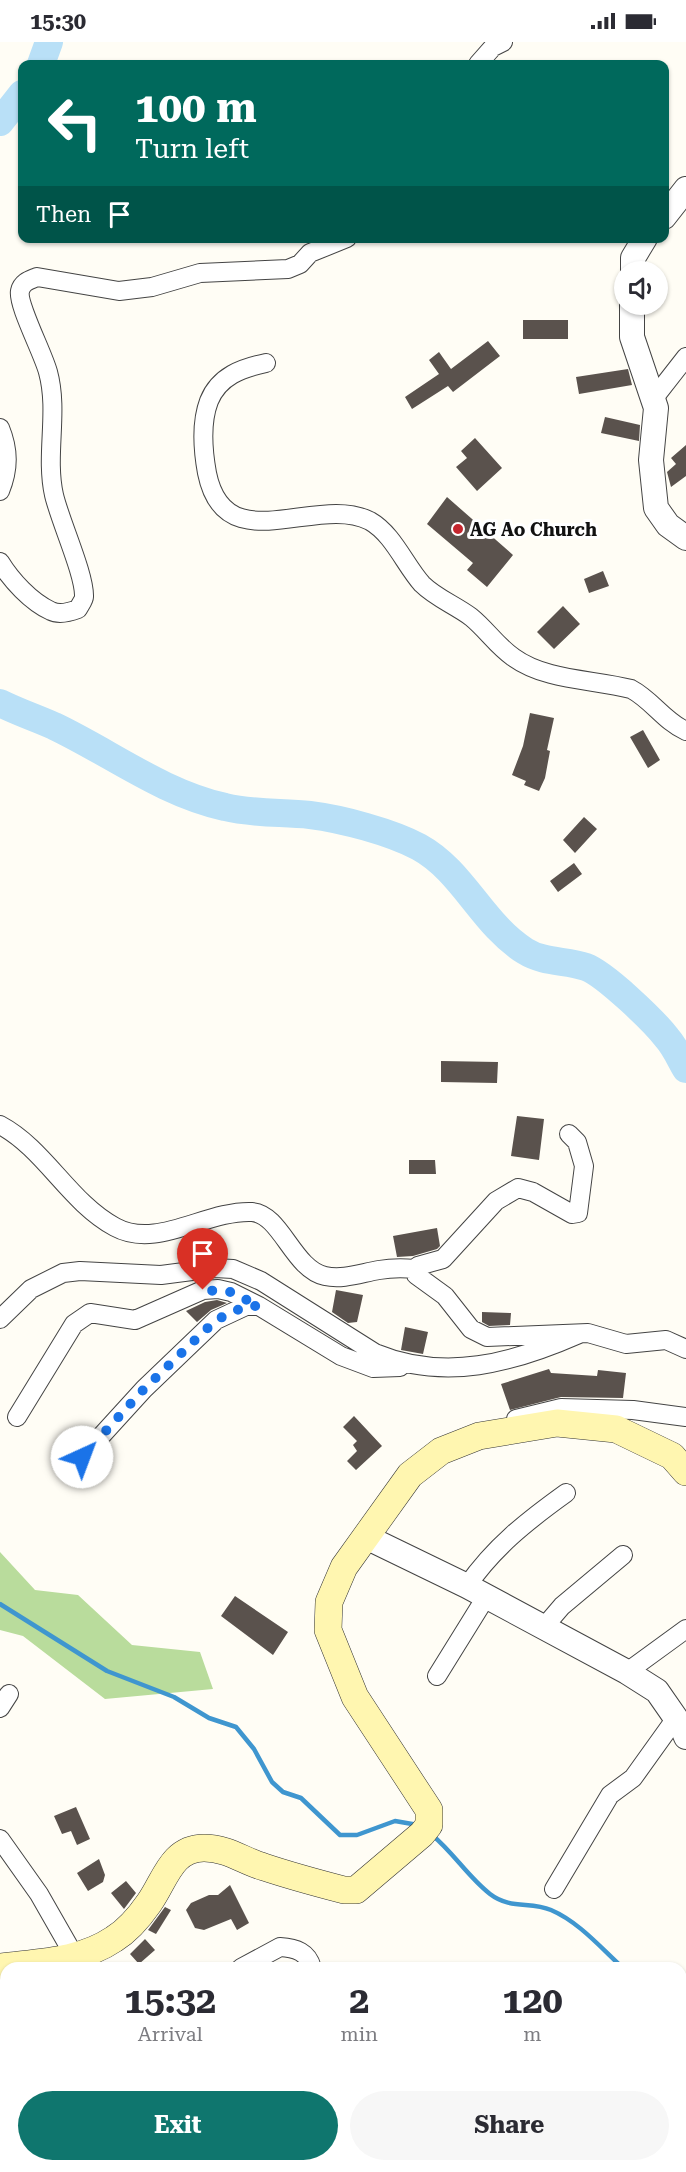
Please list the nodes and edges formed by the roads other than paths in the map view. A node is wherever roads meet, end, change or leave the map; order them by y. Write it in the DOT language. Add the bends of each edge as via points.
graph roads {
  1 [pos="497,44"];
  2 [pos="482,60"];
  3 [pos="686,189"];
  4 [pos="669,211"];
  5 [pos="335,243"];
  6 [pos="642,243"];
  7 [pos="633,261"];
  8 [pos="632,315"];
  9 [pos="686,357"];
  10 [pos="266,363"];
  11 [pos="654,398"];
  12 [pos="0,428"];
  13 [pos="0,491"];
  14 [pos="686,538"];
  15 [pos="0,562"];
  16 [pos="686,731"];
  17 [pos="0,1125"];
  18 [pos="569,1134"];
  19 [pos="415,1269"];
  20 [pos="259,1306"];
  21 [pos="0,1319"];
  22 [pos="579,1334"];
  23 [pos="686,1349"];
  24 [pos="429,1367"];
  25 [pos="16,1417"];
  26 [pos="686,1417"];
  27 [pos="479,1436"];
  28 [pos="82,1457"];
  29 [pos="686,1472"];
  30 [pos="566,1493"];
  31 [pos="366,1537"];
  32 [pos="622,1556"];
  33 [pos="477,1592"];
  34 [pos="544,1627"];
  35 [pos="686,1629"];
  36 [pos="627,1672"];
  37 [pos="437,1676"];
  38 [pos="683,1732"];
  39 [pos="0,1839"];
  40 [pos="554,1889"];
  41 [pos="75,1957"];
  42 [pos="38,1962"];
  43 [pos="252,1962"];
  44 [pos="311,1962"];
  1 -- 2 [label="street"];
  3 -- 4 [label="street"];
  5 -- 15 [label="street" via="310,253 300,264 288,269 200,273 134,290 27,280 20,289 20,305 41,349 52,395 50,449 54,492 84,598 78,609 52,612 8,575"];
  6 -- 7 [label="street"];
  8 -- 11 [label="street" via="632,337"];
  9 -- 11 [label="street"];
  10 -- 16 [label="street" via="232,373 217,387 209,402 204,459 221,506 251,521 336,513 372,522 422,584 471,617 514,658 549,674 631,689"];
  11 -- 14 [label="street" via="657,420 651,460 656,508 668,525"];
  12 -- 13 [label="street" via="8,456 7,475"];
  17 -- 19 [label="street" via="15,1133 78,1199 117,1228 148,1235 253,1212 273,1223 282,1239 323,1276"];
  18 -- 19 [label="street" via="582,1152 584,1166 578,1213 572,1214 533,1191 518,1188 496,1201 443,1259"];
  19 -- 22 [label="street" via="421,1281 445,1296 478,1335 502,1338"];
  20 -- 24 [label="street" via="341,1356 373,1368"];
  20 -- 25 [label="street" via="218,1289 203,1290 135,1320 90,1313 74,1324"];
  20 -- 28 [label="street" via="246,1306 216,1320 144,1389"];
  21 -- 24 [label="street" via="31,1289 63,1273 80,1270 161,1275 233,1269 261,1281 375,1353 395,1362"];
  22 -- 23 [label="street" via="626,1344 666,1340"];
  22 -- 24 [label="street" via="506,1361 465,1369"];
  26 -- 27 [label="street" via="633,1410 561,1408 519,1418"];
  27 -- 29 [label="main road" via="557,1424 616,1429 672,1456"];
  27 -- 31 [label="main road" via="441,1451 410,1475"];
  30 -- 33 [label="street" via="496,1549"];
  31 -- 33 [label="street"];
  31 -- 41 [label="main road" via="344,1567 329,1602 328,1630 355,1697 429,1810 429,1825 356,1890 262,1867 226,1850 202,1848 182,1854 166,1872 151,1901 116,1939"];
  32 -- 34 [label="street" via="562,1606"];
  33 -- 34 [label="street"];
  33 -- 37 [label="street"];
  34 -- 36 [label="street"];
  35 -- 36 [label="street"];
  36 -- 38 [label="street" via="657,1691"];
  38 -- 40 [label="street" via="610,1795"];
  39 -- 41 [label="street" via="39,1894"];
  41 -- 42 [label="main road"];
  43 -- 44 [label="street" via="280,1947 303,1952"];
}
